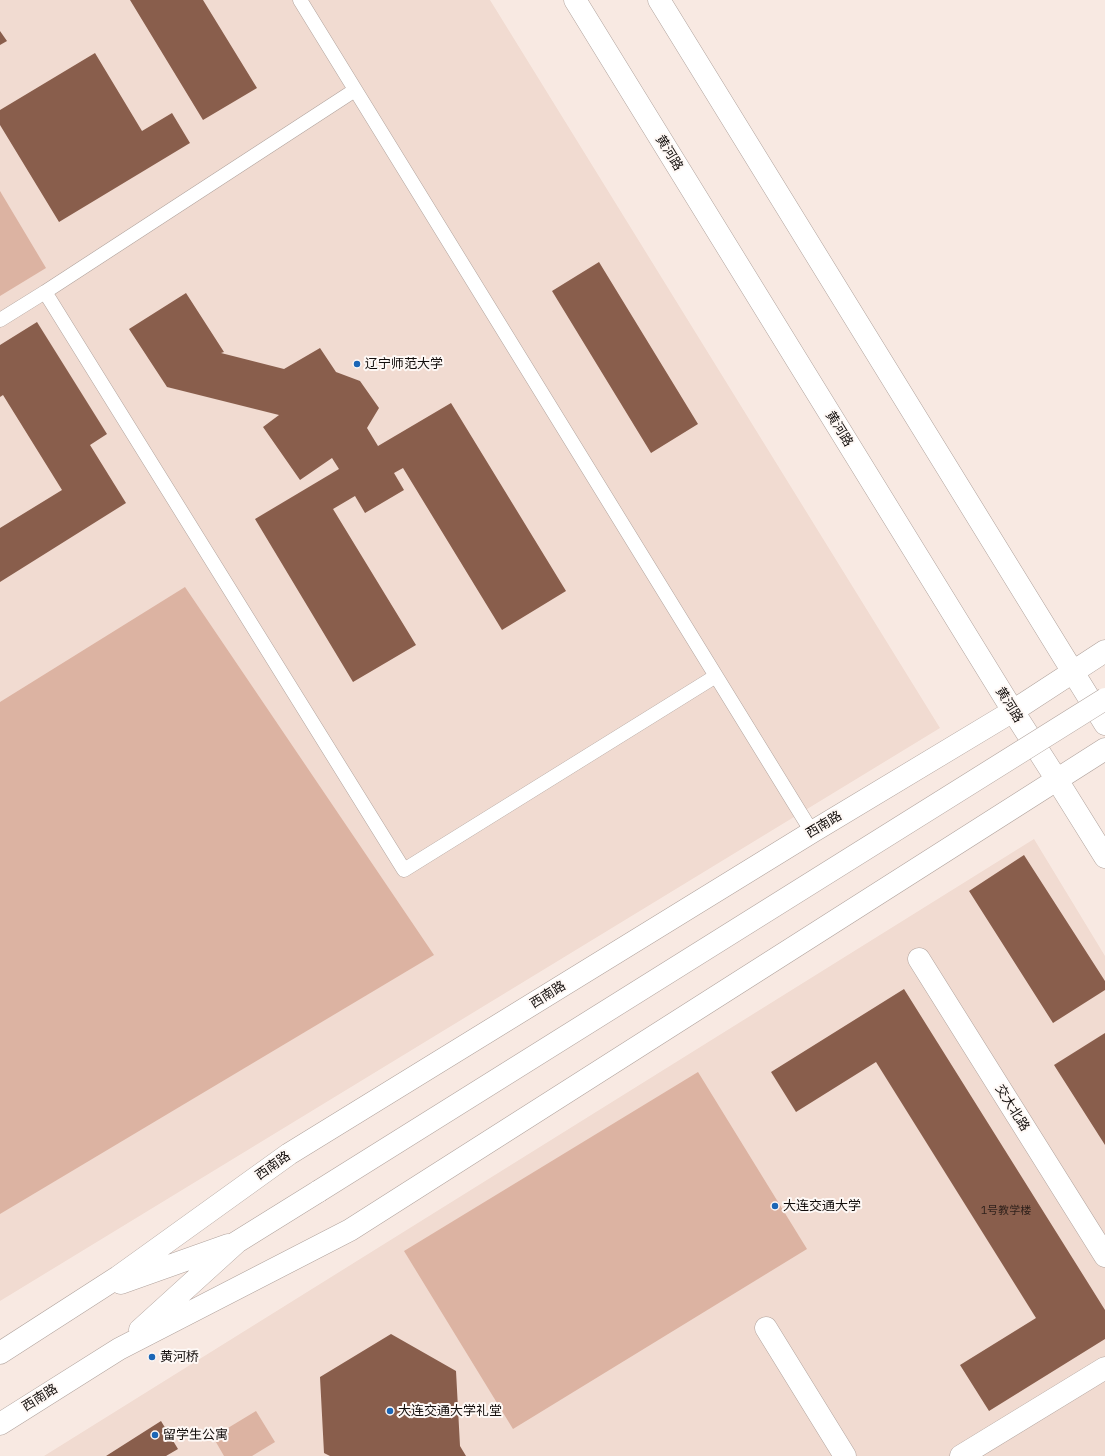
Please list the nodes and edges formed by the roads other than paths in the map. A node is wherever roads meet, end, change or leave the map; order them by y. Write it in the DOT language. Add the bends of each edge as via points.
graph roads {
  1 [pos="300,0"];
  2 [pos="575,0"];
  3 [pos="658,0"];
  4 [pos="355,90"];
  5 [pos="45,292"];
  6 [pos="0,320"];
  7 [pos="1105,651"];
  8 [pos="1073,671"];
  9 [pos="716,676"];
  10 [pos="1105,699"];
  11 [pos="1013,712"];
  12 [pos="1105,724"];
  13 [pos="1105,749"];
  14 [pos="1057,780"];
  15 [pos="812,832"];
  16 [pos="1105,857"];
  17 [pos="919,959"];
  18 [pos="237,1242"];
  19 [pos="1105,1256"];
  20 [pos="92,1293"];
  21 [pos="766,1328"];
  22 [pos="119,1349"];
  23 [pos="0,1352"];
  24 [pos="1105,1368"];
  25 [pos="0,1424"];
  26 [pos="845,1456"];
  27 [pos="962,1456"];
  1 -- 4 [label="lane"];
  2 -- 11 [label="main road, 黄河路"];
  3 -- 8 [label="main road"];
  4 -- 5 [label="lane"];
  4 -- 9 [label="lane"];
  5 -- 6 [label="lane"];
  5 -- 9 [label="lane" via="404,870"];
  7 -- 8 [label="main road, 西南路"];
  8 -- 11 [label="main road, 西南路"];
  8 -- 12 [label="main road"];
  9 -- 15 [label="lane"];
  10 -- 18 [label="main road, bridge"];
  11 -- 14 [label="main road, 黄河路"];
  11 -- 15 [label="main road, 西南路"];
  13 -- 14 [label="main road, 西南路"];
  14 -- 16 [label="main road, 黄河路"];
  14 -- 22 [label="main road, 西南路" via="350,1230"];
  15 -- 20 [label="main road, 西南路" via="289,1154"];
  17 -- 19 [label="main road, 交大北路"];
  18 -- 20 [label="main road"];
  18 -- 22 [label="main road"];
  20 -- 23 [label="main road, 西南路"];
  21 -- 26 [label="main road"];
  22 -- 25 [label="main road, 西南路"];
  24 -- 27 [label="main road"];
}
